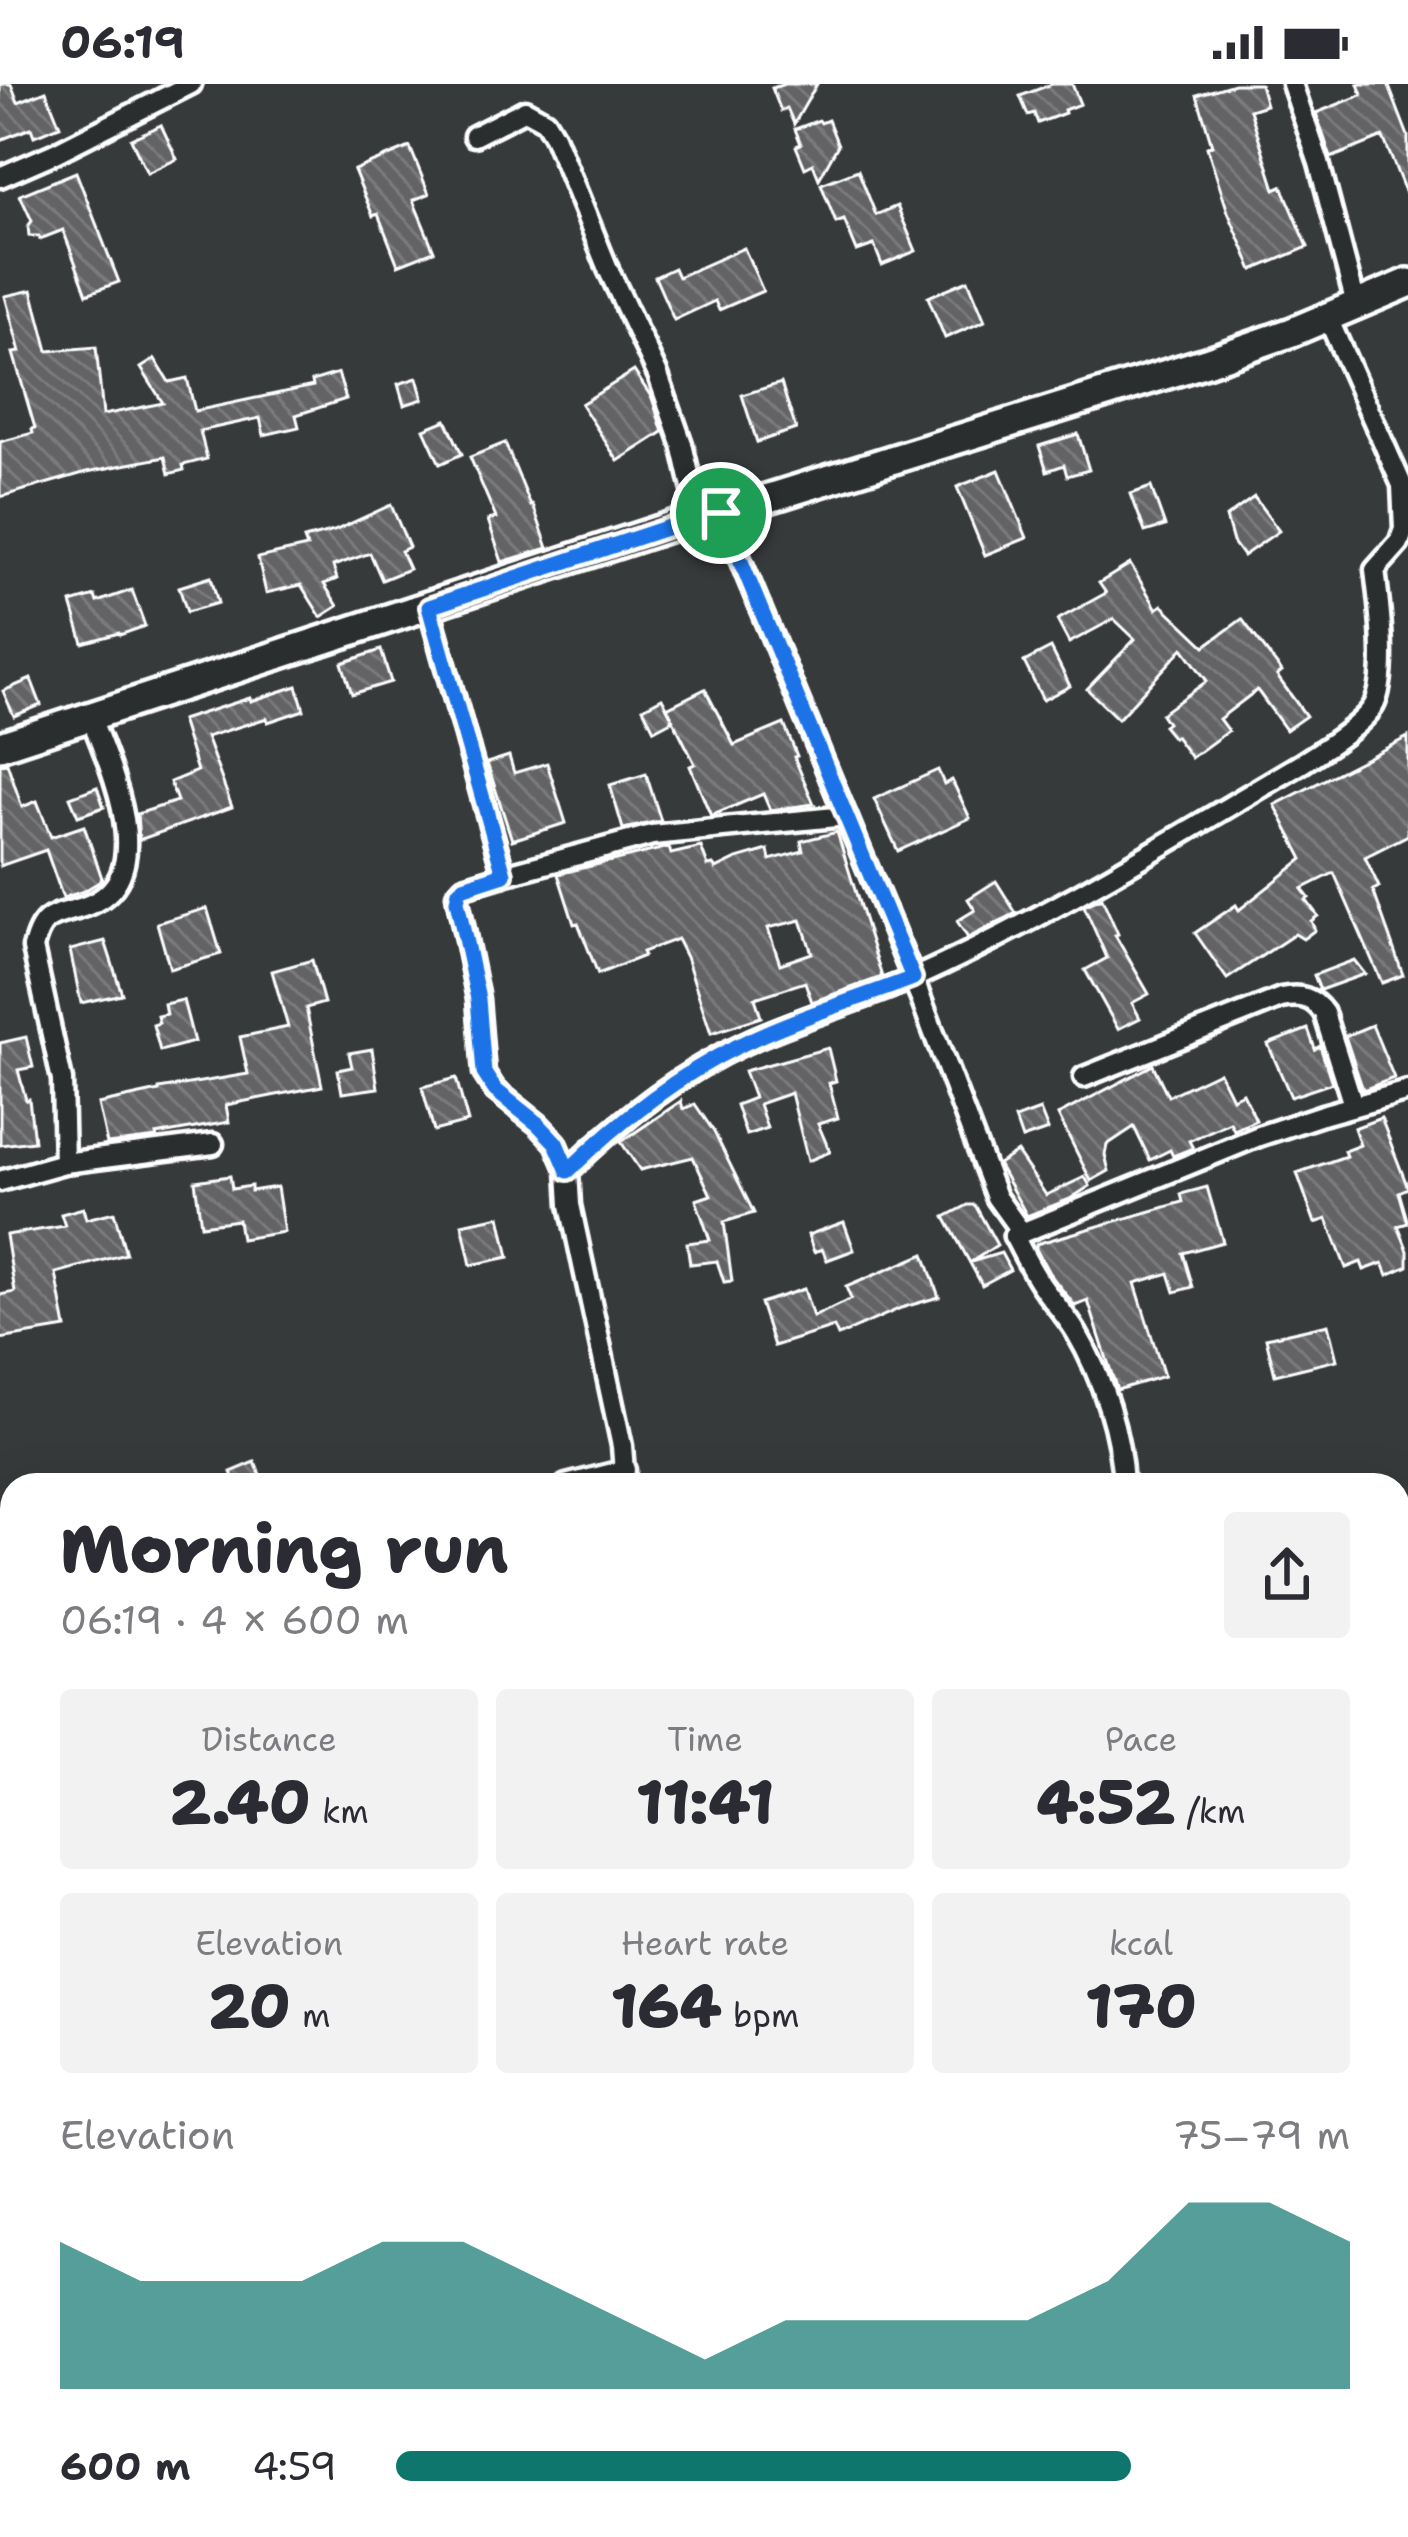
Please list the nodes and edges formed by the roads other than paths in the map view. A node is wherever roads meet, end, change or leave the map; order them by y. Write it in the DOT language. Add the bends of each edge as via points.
graph roads {
  1 [pos="190,84"];
  2 [pos="1292,84"];
  3 [pos="474,136"];
  4 [pos="0,177"];
  5 [pos="1408,283"];
  6 [pos="1356,304"];
  7 [pos="1328,316"];
  8 [pos="710,515"];
  9 [pos="429,607"];
  10 [pos="90,715"];
  11 [pos="0,746"];
  12 [pos="846,816"];
  13 [pos="504,874"];
  14 [pos="913,978"];
  15 [pos="1084,1077"];
  16 [pos="1408,1091"];
  17 [pos="1352,1106"];
  18 [pos="213,1144"];
  19 [pos="64,1163"];
  20 [pos="568,1171"];
  21 [pos="0,1181"];
  22 [pos="1014,1236"];
  23 [pos="624,1473"];
  24 [pos="1122,1473"];
  1 -- 4 [label="street"];
  2 -- 6 [label="street"];
  3 -- 8 [label="street" via="525,110 545,121 658,375"];
  5 -- 6 [label="street"];
  6 -- 7 [label="street"];
  7 -- 8 [label="street" via="1206,362"];
  7 -- 14 [label="street" via="1396,465 1405,504 1399,543 1375,571 1382,666 1374,705 1339,740 1185,832"];
  8 -- 9 [label="street"];
  8 -- 12 [label="street"];
  9 -- 10 [label="street"];
  9 -- 13 [label="street"];
  10 -- 11 [label="street"];
  10 -- 19 [label="street" via="128,845 112,890 38,927 34,948 62,1080"];
  12 -- 13 [label="street" via="652,835"];
  12 -- 14 [label="street"];
  13 -- 20 [label="street" via="457,895 481,1060 495,1090 556,1143"];
  14 -- 20 [label="street" via="707,1062 632,1112"];
  14 -- 22 [label="street" via="996,1197 1018,1229"];
  15 -- 17 [label="street" via="1281,998 1306,997 1324,1013"];
  16 -- 17 [label="street"];
  17 -- 22 [label="street"];
  18 -- 19 [label="street"];
  19 -- 21 [label="street"];
  20 -- 23 [label="street"];
  22 -- 24 [label="street" via="1088,1356"];
}
